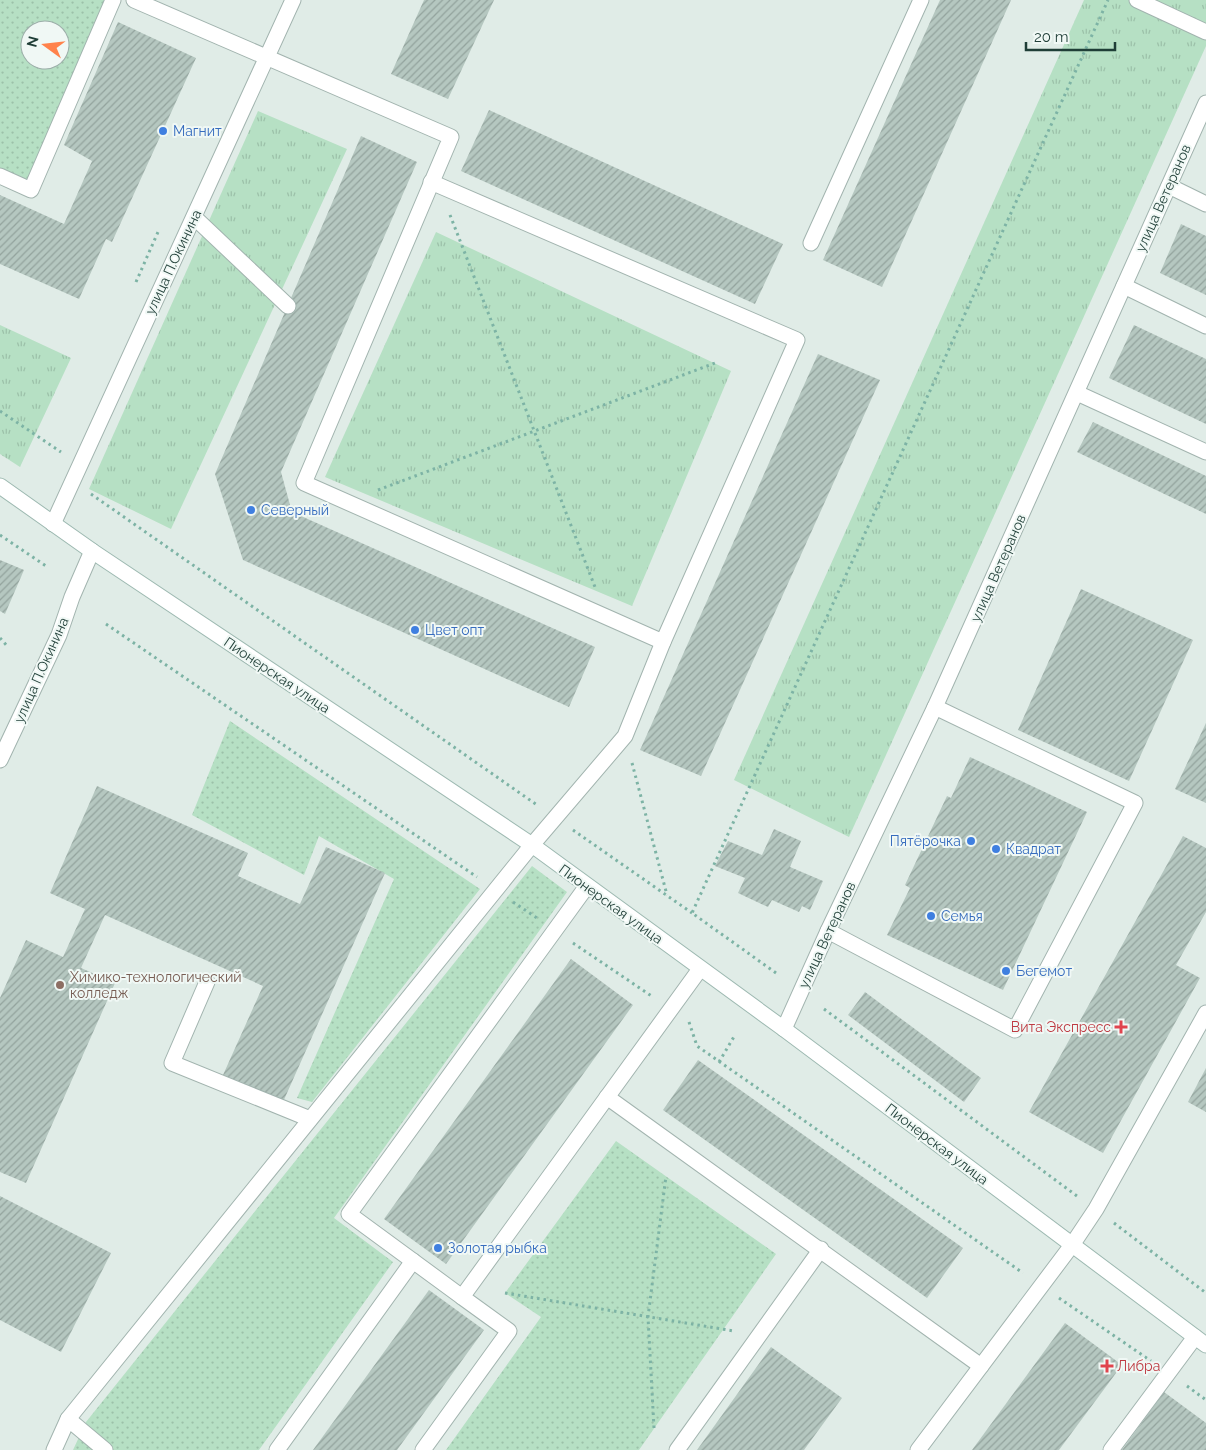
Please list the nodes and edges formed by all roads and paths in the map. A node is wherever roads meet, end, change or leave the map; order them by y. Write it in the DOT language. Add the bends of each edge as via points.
graph roads {
  1 [pos="113,0"];
  2 [pos="134,0"];
  3 [pos="292,0"];
  4 [pos="920,0"];
  5 [pos="1108,0"];
  6 [pos="1137,0"];
  7 [pos="1206,32"];
  8 [pos="267,57"];
  9 [pos="1206,103"];
  10 [pos="0,176"];
  11 [pos="435,183"];
  12 [pos="1169,186"];
  13 [pos="1206,204"];
  14 [pos="194,217"];
  15 [pos="811,243"];
  16 [pos="1124,286"];
  17 [pos="288,306"];
  18 [pos="1206,326"];
  19 [pos="715,363"];
  20 [pos="1077,392"];
  21 [pos="0,411"];
  22 [pos="534,431"];
  23 [pos="61,452"];
  24 [pos="1206,452"];
  25 [pos="0,486"];
  26 [pos="85,490"];
  27 [pos="347,502"];
  28 [pos="53,524"];
  29 [pos="0,535"];
  30 [pos="92,551"];
  31 [pos="46,566"];
  32 [pos="607,617"];
  33 [pos="106,624"];
  34 [pos="0,638"];
  35 [pos="663,642"];
  36 [pos="8,647"];
  37 [pos="935,707"];
  38 [pos="625,736"];
  39 [pos="0,760"];
  40 [pos="555,818"];
  41 [pos="532,845"];
  42 [pos="587,886"];
  43 [pos="496,890"];
  44 [pos="667,895"];
  45 [pos="692,913"];
  46 [pos="555,930"];
  47 [pos="828,931"];
  48 [pos="700,969"];
  49 [pos="776,973"];
  50 [pos="207,982"];
  51 [pos="670,1009"];
  52 [pos="824,1009"];
  53 [pos="1206,1013"];
  54 [pos="784,1029"];
  55 [pos="735,1035"];
  56 [pos="719,1062"];
  57 [pos="607,1096"];
  58 [pos="310,1119"];
  59 [pos="666,1176"];
  60 [pos="1096,1209"];
  61 [pos="1072,1245"];
  62 [pos="821,1249"];
  63 [pos="413,1261"];
  64 [pos="1041,1285"];
  65 [pos="505,1293"];
  66 [pos="1206,1294"];
  67 [pos="462,1297"];
  68 [pos="648,1317"];
  69 [pos="723,1330"];
  70 [pos="1201,1341"];
  71 [pos="982,1366"];
  72 [pos="1168,1373"];
  73 [pos="1206,1400"];
  74 [pos="68,1419"];
  75 [pos="654,1428"];
  76 [pos="54,1450"];
  77 [pos="105,1450"];
  78 [pos="276,1450"];
  79 [pos="423,1450"];
  80 [pos="677,1450"];
  81 [pos="918,1450"];
  82 [pos="1111,1450"];
  1 -- 10 [label="street" via="31,190"];
  2 -- 8 [label="street"];
  3 -- 8 [label="street, улица П.Окинина"];
  4 -- 15 [label="street"];
  5 -- 45 [label="path"];
  6 -- 7 [label="street"];
  8 -- 11 [label="street" via="451,137"];
  8 -- 14 [label="street, улица П.Окинина"];
  9 -- 12 [label="street, улица Ветеранов"];
  11 -- 22 [label="path"];
  11 -- 27 [label="street" via="304,483"];
  11 -- 35 [label="street" via="797,340"];
  12 -- 13 [label="street"];
  12 -- 16 [label="street, улица Ветеранов"];
  14 -- 17 [label="street"];
  14 -- 28 [label="street, улица П.Окинина"];
  16 -- 18 [label="street"];
  16 -- 20 [label="street, улица Ветеранов"];
  19 -- 22 [label="path"];
  20 -- 24 [label="street"];
  20 -- 37 [label="street, улица Ветеранов"];
  21 -- 23 [label="path"];
  22 -- 27 [label="path"];
  22 -- 32 [label="path"];
  25 -- 28 [label="street, Пионерская улица"];
  26 -- 40 [label="path"];
  27 -- 32 [label="street"];
  28 -- 30 [label="street, Пионерская улица"];
  29 -- 31 [label="path"];
  30 -- 39 [label="street, улица П.Окинина" via="59,635"];
  30 -- 41 [label="street, Пионерская улица"];
  32 -- 35 [label="street"];
  33 -- 43 [label="path"];
  34 -- 36 [label="path"];
  35 -- 38 [label="street"];
  37 -- 47 [label="street, улица Ветеранов"];
  37 -- 47 [label="street" via="1135,803 1014,1030"];
  38 -- 40 [label="street"];
  38 -- 44 [label="path"];
  40 -- 41 [label="street"];
  40 -- 44 [label="path"];
  41 -- 42 [label="street, Пионерская улица"];
  41 -- 43 [label="street"];
  42 -- 46 [label="street"];
  42 -- 48 [label="street, Пионерская улица"];
  43 -- 46 [label="path"];
  43 -- 58 [label="street"];
  44 -- 45 [label="path"];
  45 -- 49 [label="path"];
  46 -- 51 [label="path"];
  46 -- 63 [label="street" via="348,1214"];
  47 -- 54 [label="street, улица Ветеранов"];
  48 -- 51 [label="street"];
  48 -- 54 [label="street, Пионерская улица"];
  50 -- 58 [label="street" via="172,1063"];
  51 -- 56 [label="path" via="690,1023 697,1046"];
  51 -- 57 [label="street"];
  52 -- 60 [label="path"];
  53 -- 60 [label="street"];
  54 -- 61 [label="street, Пионерская улица"];
  55 -- 56 [label="path"];
  56 -- 64 [label="path"];
  57 -- 62 [label="street"];
  57 -- 67 [label="street"];
  58 -- 74 [label="street"];
  59 -- 68 [label="path"];
  60 -- 61 [label="street"];
  60 -- 66 [label="path"];
  61 -- 64 [label="street"];
  61 -- 70 [label="street, Пионерская улица"];
  62 -- 71 [label="street"];
  62 -- 80 [label="street"];
  63 -- 67 [label="street"];
  63 -- 78 [label="street"];
  64 -- 71 [label="street"];
  64 -- 72 [label="path"];
  65 -- 68 [label="path"];
  67 -- 79 [label="street" via="509,1331"];
  68 -- 69 [label="path"];
  68 -- 75 [label="path"];
  70 -- 72 [label="street"];
  71 -- 81 [label="street"];
  72 -- 73 [label="path"];
  72 -- 82 [label="street"];
  74 -- 76 [label="street"];
  74 -- 77 [label="street"];
}
